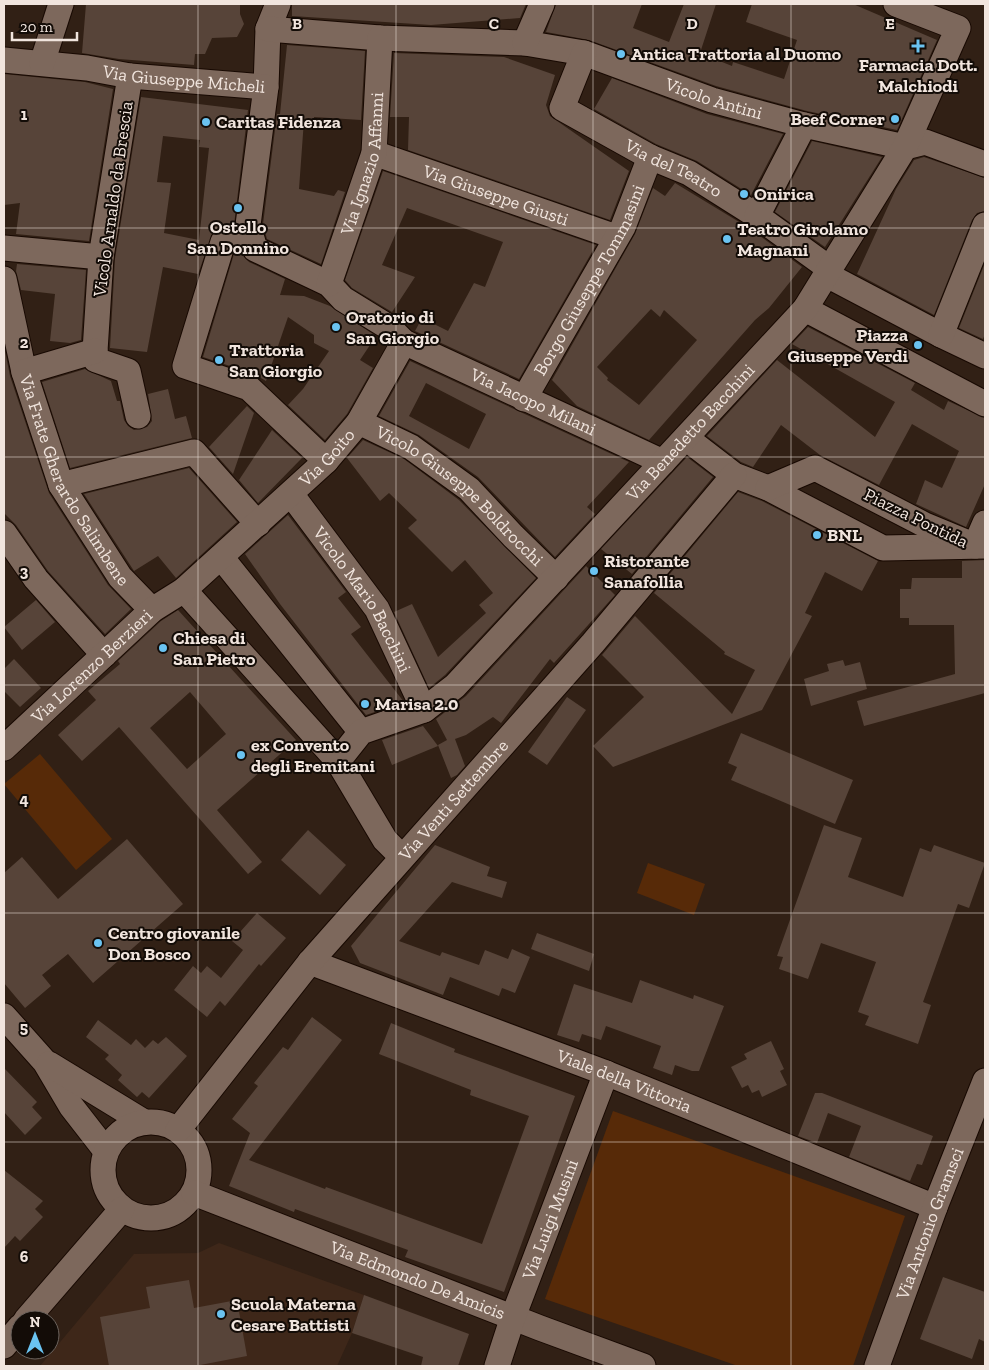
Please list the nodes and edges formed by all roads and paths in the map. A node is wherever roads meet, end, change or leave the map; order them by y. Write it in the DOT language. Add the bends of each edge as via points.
graph roads {
  1 [pos="61,4"];
  2 [pos="278,4"];
  3 [pos="542,4"];
  4 [pos="896,4"];
  5 [pos="268,29"];
  6 [pos="380,38"];
  7 [pos="525,44"];
  8 [pos="584,53"];
  9 [pos="4,60"];
  10 [pos="42,63"];
  11 [pos="130,76"];
  12 [pos="266,87"];
  13 [pos="804,125"];
  14 [pos="905,147"];
  15 [pos="374,153"];
  16 [pos="650,157"];
  17 [pos="985,164"];
  18 [pos="757,216"];
  19 [pos="985,225"];
  20 [pos="251,236"];
  21 [pos="616,237"];
  22 [pos="4,248"];
  23 [pos="102,257"];
  24 [pos="829,272"];
  25 [pos="4,279"];
  26 [pos="329,284"];
  27 [pos="805,309"];
  28 [pos="941,335"];
  29 [pos="404,342"];
  30 [pos="95,351"];
  31 [pos="985,356"];
  32 [pos="24,372"];
  33 [pos="524,399"];
  34 [pos="985,404"];
  35 [pos="138,416"];
  36 [pos="359,422"];
  37 [pos="686,438"];
  38 [pos="326,460"];
  39 [pos="663,462"];
  40 [pos="734,475"];
  41 [pos="61,485"];
  42 [pos="768,488"];
  43 [pos="292,494"];
  44 [pos="985,523"];
  45 [pos="258,524"];
  46 [pos="4,532"];
  47 [pos="980,546"];
  48 [pos="221,557"];
  49 [pos="556,578"];
  50 [pos="184,590"];
  51 [pos="152,610"];
  52 [pos="104,656"];
  53 [pos="424,710"];
  54 [pos="368,730"];
  55 [pos="4,748"];
  56 [pos="338,761"];
  57 [pos="402,857"];
  58 [pos="310,962"];
  59 [pos="4,1016"];
  60 [pos="45,1062"];
  61 [pos="606,1072"];
  62 [pos="985,1081"];
  63 [pos="144,1122"];
  64 [pos="178,1130"];
  65 [pos="106,1150"];
  66 [pos="194,1193"];
  67 [pos="935,1207"];
  68 [pos="122,1209"];
  69 [pos="35,1310"];
  70 [pos="513,1317"];
  71 [pos="497,1366"];
  72 [pos="643,1366"];
  73 [pos="877,1366"];
  1 -- 10 [label="street"];
  2 -- 5 [label="street, Via Giuseppe Micheli"];
  3 -- 7 [label="street"];
  4 -- 14 [label="street, Via Benedetto Bacchini" via="958,28"];
  5 -- 6 [label="street"];
  5 -- 12 [label="street, Via Giuseppe Micheli"];
  6 -- 7 [label="street"];
  6 -- 15 [label="street, Via Ignazio Affanni"];
  7 -- 8 [label="street, Vicolo Antini"];
  8 -- 13 [label="street, Vicolo Antini" via="712,100"];
  8 -- 16 [label="street, Via del Teatro" via="562,108"];
  9 -- 10 [label="street, Via Giuseppe Micheli"];
  10 -- 11 [label="street, Via Giuseppe Micheli"];
  11 -- 12 [label="street, Via Giuseppe Micheli"];
  11 -- 23 [label="street, Vicolo Arnaldo da Brescia"];
  12 -- 20 [label="street" via="248,225"];
  13 -- 14 [label="street, Vicolo Antini"];
  13 -- 18 [label="street"];
  14 -- 17 [label="street" via="925,142"];
  14 -- 24 [label="street, Via Benedetto Bacchini"];
  15 -- 21 [label="street, Via Giuseppe Giusti"];
  15 -- 26 [label="street, Via Ignazio Affanni"];
  16 -- 18 [label="street, Via del Teatro" via="689,173"];
  16 -- 21 [label="street, Borgo Giuseppe Tommasini"];
  18 -- 24 [label="street, Via del Teatro"];
  19 -- 28 [label="street"];
  20 -- 26 [label="street" via="255,249"];
  20 -- 38 [label="street" via="223,242 185,366 249,388"];
  21 -- 33 [label="street, Borgo Giuseppe Tommasini"];
  22 -- 23 [label="street"];
  23 -- 30 [label="street, Vicolo Arnaldo da Brescia"];
  24 -- 27 [label="street, Via Benedetto Bacchini"];
  24 -- 28 [label="street"];
  25 -- 32 [label="street, Via Frate Gherardo Salimbene"];
  26 -- 29 [label="street, Via Jacopo Milani" via="343,300 390,328"];
  27 -- 34 [label="street"];
  27 -- 37 [label="street, Via Benedetto Bacchini"];
  28 -- 31 [label="street"];
  29 -- 33 [label="street, Via Jacopo Milani"];
  29 -- 36 [label="street, Via Goito"];
  30 -- 32 [label="street"];
  30 -- 35 [label="street" via="96,360 128,371"];
  32 -- 41 [label="street, Via Frate Gherardo Salimbene"];
  33 -- 39 [label="street, Via Jacopo Milani"];
  36 -- 38 [label="street, Via Goito"];
  36 -- 49 [label="street, Vicolo Giuseppe Boldrocchi" via="411,447 469,489"];
  37 -- 39 [label="street, Via Benedetto Bacchini"];
  37 -- 40 [label="street, Piazza Pontida"];
  38 -- 43 [label="street, Via Goito"];
  39 -- 49 [label="street, Via Benedetto Bacchini"];
  40 -- 42 [label="street, Piazza Pontida"];
  40 -- 57 [label="street, Via Venti Settembre" via="593,643"];
  41 -- 45 [label="street" via="194,452"];
  41 -- 51 [label="street, Via Frate Gherardo Salimbene" via="120,577"];
  42 -- 47 [label="street, Piazza Pontida" via="883,548"];
  42 -- 47 [label="street, Piazza Pontida" via="815,468 925,525"];
  43 -- 45 [label="street, Via Goito"];
  43 -- 53 [label="street, Vicolo Mario Bacchini" via="377,609"];
  44 -- 47 [label="street"];
  45 -- 48 [label="street, Via Goito"];
  46 -- 52 [label="street" via="36,579"];
  48 -- 50 [label="street, Via Lorenzo Berzieri"];
  48 -- 54 [label="street"];
  49 -- 53 [label="street, Via Benedetto Bacchini" via="455,686"];
  50 -- 51 [label="street, Via Lorenzo Berzieri"];
  50 -- 56 [label="street"];
  51 -- 52 [label="street, Via Lorenzo Berzieri"];
  52 -- 55 [label="street, Via Lorenzo Berzieri"];
  53 -- 54 [label="street, Via Benedetto Bacchini"];
  54 -- 56 [label="street"];
  56 -- 57 [label="street" via="385,840"];
  57 -- 58 [label="street, Via Venti Settembre"];
  58 -- 61 [label="street, Viale della Vittoria"];
  58 -- 64 [label="street, Via Venti Settembre"];
  59 -- 60 [label="street"];
  60 -- 63 [label="street"];
  60 -- 65 [label="street" via="71,1106"];
  61 -- 67 [label="street, Viale della Vittoria"];
  61 -- 70 [label="street, Via Luigi Musini"];
  62 -- 67 [label="street, Via Antonio Gramsci"];
  63 -- 64 [label="street" via="156,1122"];
  63 -- 65 [label="street" via="122,1131"];
  64 -- 66 [label="street" via="187,1138 198,1158 198,1182"];
  65 -- 68 [label="street" via="102,1163 104,1182 112,1200"];
  66 -- 68 [label="street" via="167,1216 144,1218"];
  66 -- 70 [label="street, Via Edmondo De Amicis"];
  67 -- 73 [label="street, Via Antonio Gramsci"];
  68 -- 69 [label="street"];
  70 -- 71 [label="street, Via Luigi Musini"];
  70 -- 72 [label="street, Via Edmondo De Amicis"];
}
